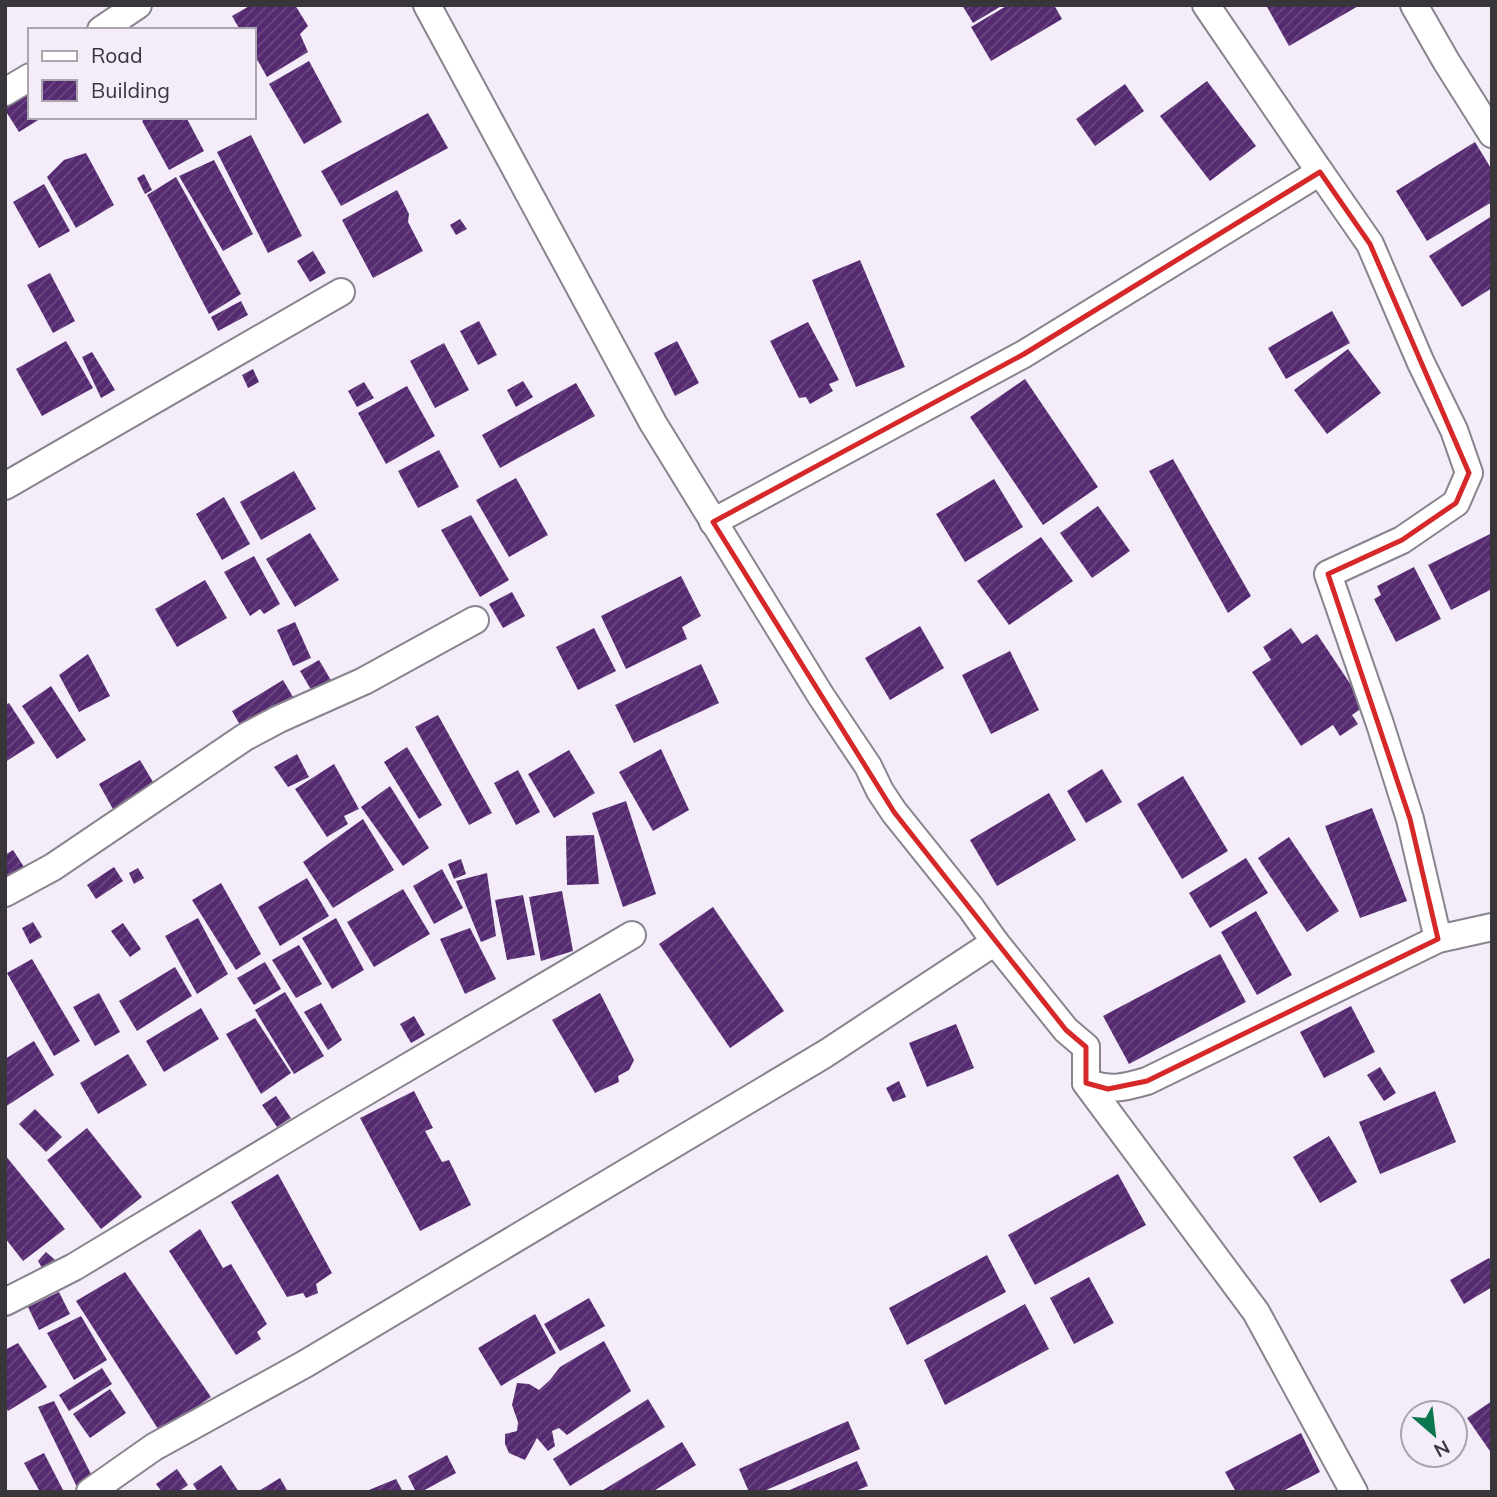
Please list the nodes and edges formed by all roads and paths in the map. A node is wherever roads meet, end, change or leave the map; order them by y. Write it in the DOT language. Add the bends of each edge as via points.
graph roads {
  1 [pos="138,5"];
  2 [pos="427,5"];
  3 [pos="1206,5"];
  4 [pos="1414,5"];
  5 [pos="104,28"];
  6 [pos="28,78"];
  7 [pos="5,92"];
  8 [pos="1492,134"];
  9 [pos="1320,172"];
  10 [pos="341,292"];
  11 [pos="5,486"];
  12 [pos="713,522"];
  13 [pos="475,620"];
  14 [pos="5,893"];
  15 [pos="1492,927"];
  16 [pos="632,935"];
  17 [pos="1438,939"];
  18 [pos="995,942"];
  19 [pos="1086,1083"];
  20 [pos="5,1302"];
  21 [pos="90,1492"];
  22 [pos="1354,1492"];
  1 -- 5 [label="street"];
  2 -- 12 [label="street" via="653,423"];
  3 -- 9 [label="street"];
  4 -- 8 [label="street"];
  6 -- 7 [label="street"];
  9 -- 12 [label="street" via="1024,354"];
  9 -- 17 [label="street" via="1370,244 1469,473 1456,503 1402,540 1328,574 1406,807"];
  10 -- 11 [label="street"];
  12 -- 18 [label="street" via="894,812"];
  13 -- 14 [label="street" via="364,681 245,737 53,867"];
  15 -- 17 [label="street"];
  16 -- 20 [label="street" via="74,1267"];
  17 -- 19 [label="street" via="1147,1081 1108,1089"];
  18 -- 19 [label="street" via="1066,1030 1086,1047"];
  18 -- 21 [label="street" via="813,1062 305,1364 154,1447"];
  19 -- 22 [label="street" via="1256,1312"];
}
